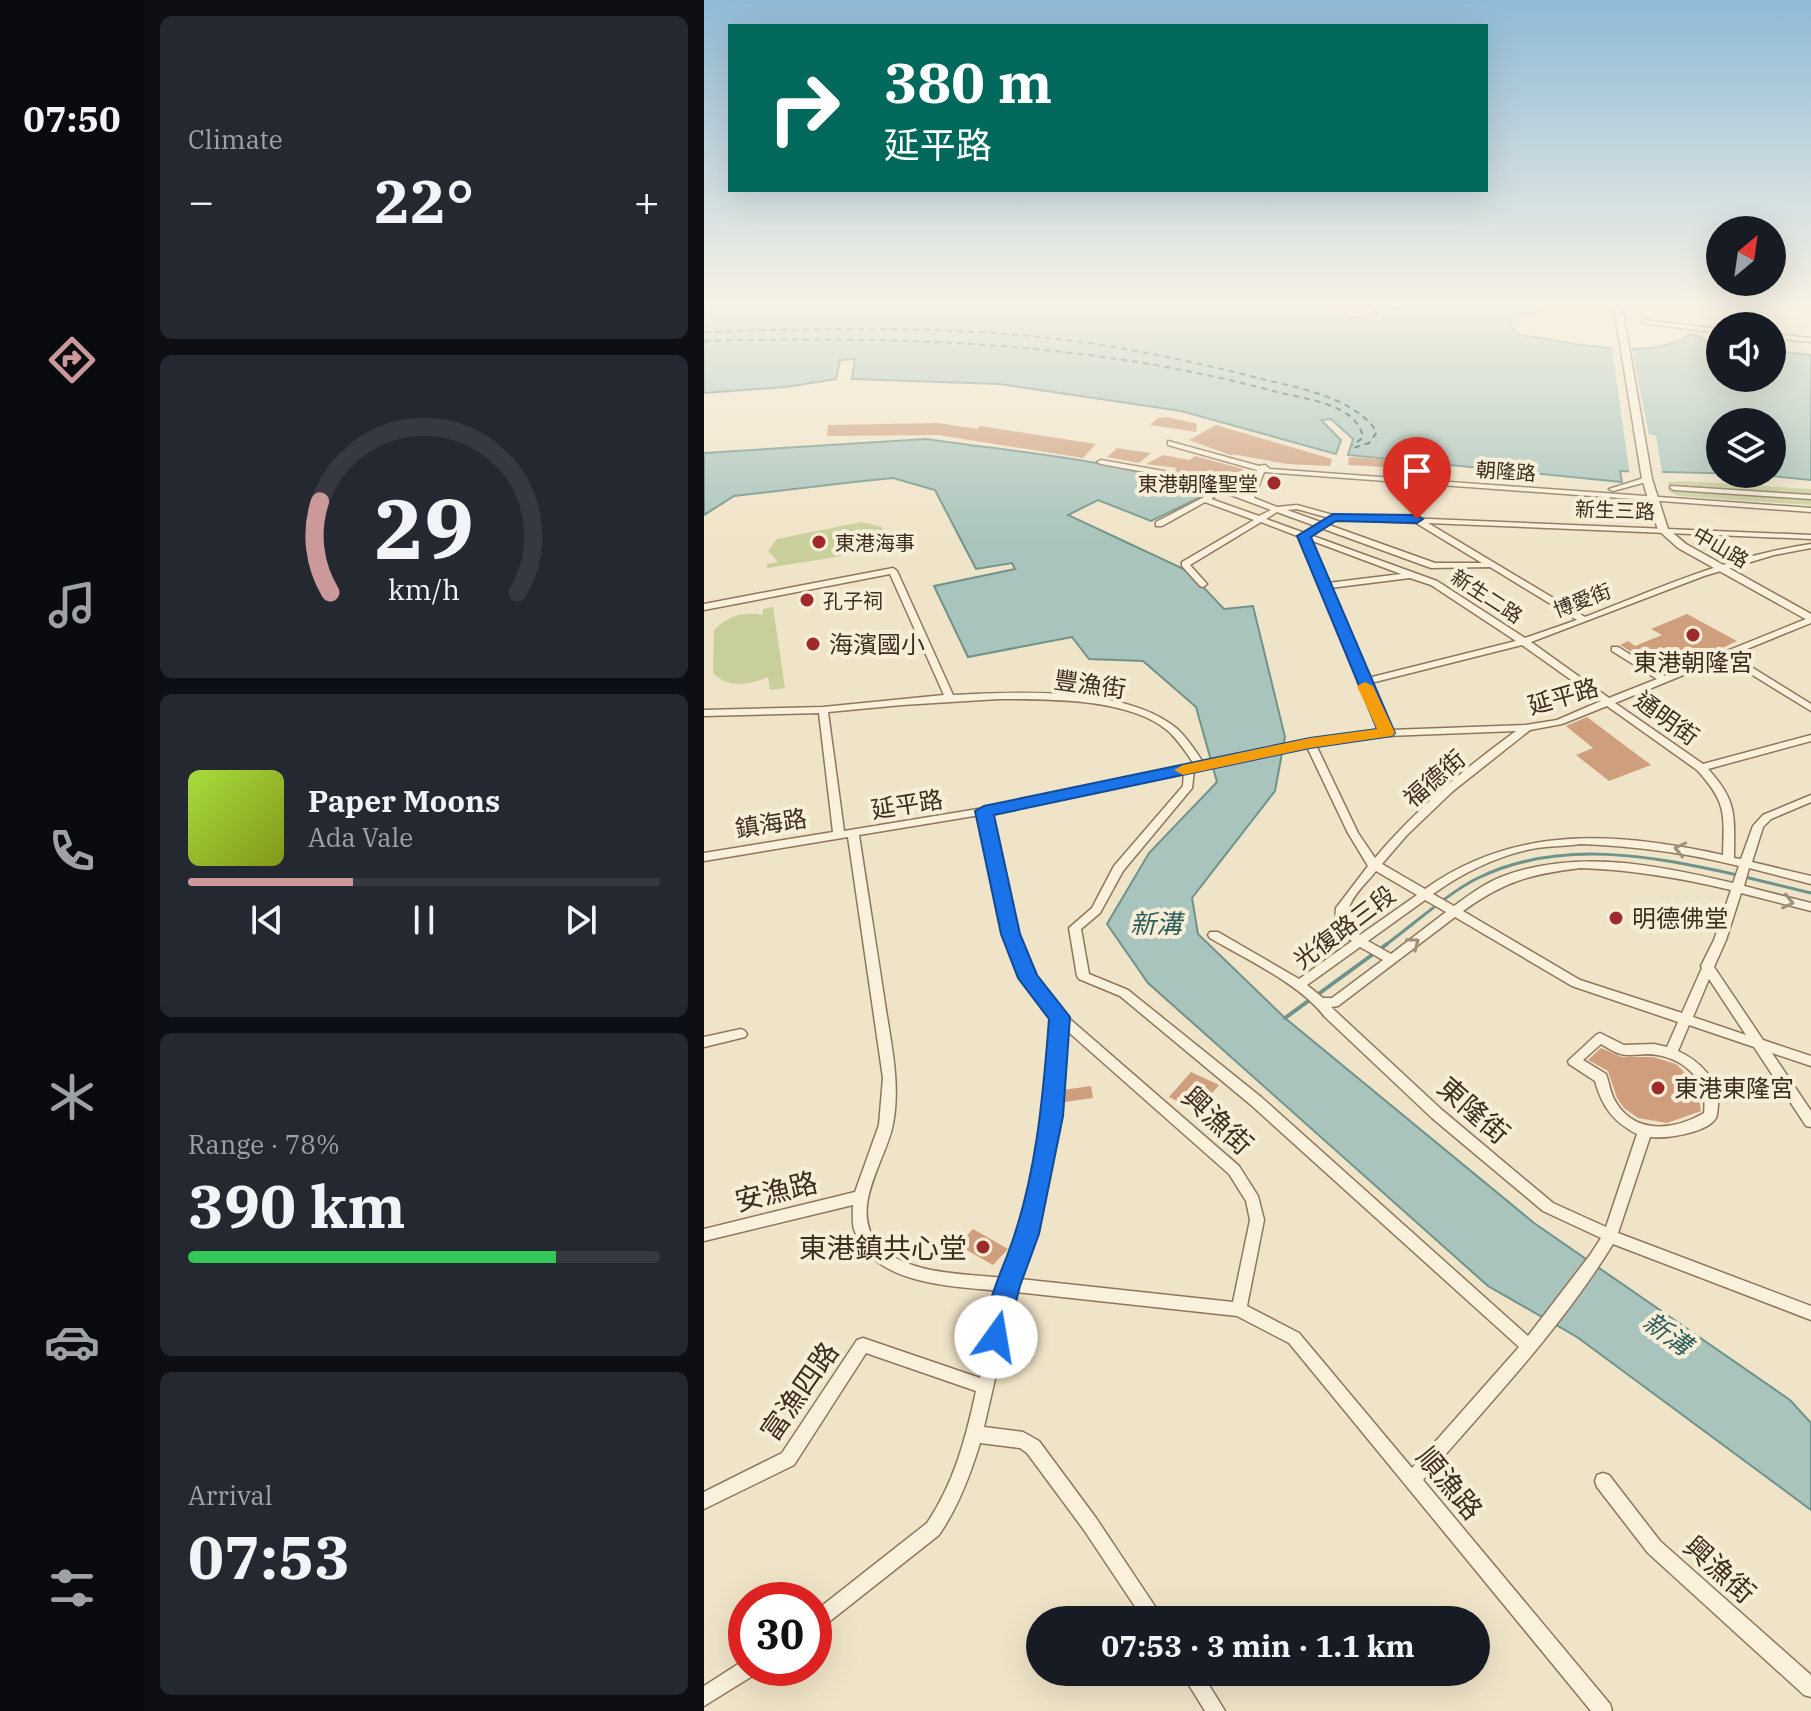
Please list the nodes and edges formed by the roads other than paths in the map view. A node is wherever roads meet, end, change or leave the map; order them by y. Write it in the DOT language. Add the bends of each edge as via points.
graph roads {
  1 [pos="1631,381"];
  2 [pos="1171,443"];
  3 [pos="1101,462"];
  4 [pos="1262,467"];
  5 [pos="1647,479"];
  6 [pos="1674,488"];
  7 [pos="1609,490"];
  8 [pos="1219,491"];
  9 [pos="1653,497"];
  10 [pos="1811,497"];
  11 [pos="1205,499"];
  12 [pos="1250,499"];
  13 [pos="1277,509"];
  14 [pos="1811,510"];
  15 [pos="1333,517"];
  16 [pos="1260,519"];
  17 [pos="1417,519"];
  18 [pos="1159,524"];
  19 [pos="1320,526"];
  20 [pos="1663,530"];
  21 [pos="1304,536"];
  22 [pos="1811,537"];
  23 [pos="1811,546"];
  24 [pos="1491,565"];
  25 [pos="1719,567"];
  26 [pos="1410,575"];
  27 [pos="1203,584"];
  28 [pos="1325,586"];
  29 [pos="704,607"];
  30 [pos="1582,619"];
  31 [pos="1811,620"];
  32 [pos="1524,642"];
  33 [pos="1615,649"];
  34 [pos="1724,654"];
  35 [pos="1666,680"];
  36 [pos="1363,682"];
  37 [pos="950,698"];
  38 [pos="1612,703"];
  39 [pos="1811,708"];
  40 [pos="823,710"];
  41 [pos="704,713"];
  42 [pos="1526,728"];
  43 [pos="1387,733"];
  44 [pos="1811,738"];
  45 [pos="1310,743"];
  46 [pos="1195,768"];
  47 [pos="1701,768"];
  48 [pos="1811,798"];
  49 [pos="984,811"];
  50 [pos="846,834"];
  51 [pos="704,857"];
  52 [pos="1728,860"];
  53 [pos="1373,864"];
  54 [pos="1742,877"];
  55 [pos="1811,880"];
  56 [pos="1428,897"];
  57 [pos="1811,907"];
  58 [pos="1452,910"];
  59 [pos="1214,935"];
  60 [pos="1360,941"];
  61 [pos="1392,960"];
  62 [pos="1707,966"];
  63 [pos="1301,987"];
  64 [pos="1320,1002"];
  65 [pos="1060,1017"];
  66 [pos="1684,1019"];
  67 [pos="741,1034"];
  68 [pos="704,1042"];
  69 [pos="1759,1042"];
  70 [pos="1671,1053"];
  71 [pos="1811,1061"];
  72 [pos="1810,1119"];
  73 [pos="1645,1131"];
  74 [pos="860,1197"];
  75 [pos="704,1235"];
  76 [pos="1610,1236"];
  77 [pos="1008,1286"];
  78 [pos="1239,1309"];
  79 [pos="1811,1313"];
  80 [pos="1529,1346"];
  81 [pos="985,1387"];
  82 [pos="973,1434"];
  83 [pos="1413,1479"];
  84 [pos="1603,1481"];
  85 [pos="704,1501"];
  86 [pos="1146,1606"];
  87 [pos="832,1609"];
  88 [pos="728,1681"];
  89 [pos="1199,1686"];
  90 [pos="1811,1688"];
  91 [pos="704,1697"];
  92 [pos="1216,1711"];
  93 [pos="1603,1711"];
  1 -- 5 [label="street, 中山路"];
  2 -- 4 [label="street, 朝隆路"];
  3 -- 8 [label="street, 新生三路" via="1163,473"];
  4 -- 7 [label="street, 朝隆路"];
  4 -- 9 [label="street, 朝隆路"];
  4 -- 12 [label="street"];
  5 -- 7 [label="street"];
  5 -- 9 [label="street, 中山路"];
  6 -- 10 [label="street"];
  7 -- 9 [label="street, 朝隆路"];
  8 -- 11 [label="street"];
  8 -- 12 [label="street, 新生三路"];
  9 -- 14 [label="street, 朝隆路"];
  9 -- 20 [label="street, 中山路"];
  11 -- 16 [label="street, 新生二路"];
  11 -- 18 [label="street"];
  12 -- 13 [label="street, 新生三路"];
  13 -- 15 [label="street, 新生三路" via="1297,507"];
  13 -- 16 [label="street"];
  13 -- 19 [label="street, 新生三路"];
  15 -- 17 [label="street, 新生三路"];
  15 -- 19 [label="street"];
  16 -- 21 [label="street, 新生二路"];
  16 -- 27 [label="street" via="1185,564"];
  17 -- 20 [label="street, 新生三路"];
  17 -- 24 [label="street"];
  19 -- 21 [label="street"];
  19 -- 24 [label="street, 新生三路" via="1434,566"];
  20 -- 22 [label="street, 新生三路"];
  20 -- 25 [label="street, 中山路"];
  21 -- 26 [label="street, 新生二路"];
  21 -- 28 [label="street"];
  23 -- 25 [label="street, 博愛街"];
  24 -- 30 [label="street"];
  25 -- 30 [label="street, 博愛街"];
  25 -- 31 [label="street, 中山路"];
  26 -- 28 [label="street"];
  26 -- 32 [label="street, 新生二路" via="1449,592"];
  28 -- 36 [label="street"];
  29 -- 37 [label="street" via="893,571"];
  30 -- 32 [label="street, 博愛街"];
  31 -- 34 [label="street, 延平路"];
  32 -- 36 [label="street, 博愛街"];
  32 -- 38 [label="street, 通明街"];
  33 -- 35 [label="street"];
  34 -- 35 [label="street, 延平路"];
  34 -- 39 [label="street"];
  35 -- 38 [label="street, 延平路"];
  36 -- 43 [label="street"];
  37 -- 40 [label="street, 豐漁街"];
  37 -- 46 [label="street, 豐漁街" via="1007,695 1110,704 1169,726"];
  38 -- 42 [label="street, 延平路"];
  38 -- 47 [label="street, 通明街"];
  40 -- 41 [label="street"];
  40 -- 50 [label="street, 鎮海路"];
  42 -- 43 [label="street, 延平路"];
  42 -- 53 [label="street, 福德街" via="1426,808"];
  43 -- 45 [label="street, 延平路"];
  44 -- 47 [label="street"];
  45 -- 46 [label="street, 延平路"];
  45 -- 53 [label="street"];
  46 -- 49 [label="street, 延平路"];
  46 -- 80 [label="street" via="1188,786 1118,869 1096,910 1075,928 1083,976 1124,993 1256,1101"];
  47 -- 52 [label="street, 通明街" via="1724,792 1730,807"];
  48 -- 54 [label="street" via="1762,821"];
  49 -- 50 [label="street, 延平路"];
  49 -- 65 [label="street, 興漁街" via="1010,934 1028,978"];
  50 -- 51 [label="street, 鎮海路"];
  50 -- 74 [label="street" via="890,1078 886,1125"];
  52 -- 54 [label="street, 光復路三段"];
  52 -- 56 [label="street, 光復路三段, one-way" via="1632,841 1555,841 1505,850 1473,863"];
  53 -- 56 [label="street"];
  53 -- 60 [label="street, 福德街" via="1339,916"];
  54 -- 55 [label="street, 光復路三段"];
  54 -- 57 [label="street, 光復路三段, one-way"];
  54 -- 58 [label="street, 光復路三段" via="1574,866 1503,881"];
  54 -- 62 [label="street"];
  56 -- 58 [label="street"];
  56 -- 60 [label="street, 光復路三段"];
  61 -- 58 [label="street, 光復路三段, one-way"];
  58 -- 66 [label="street" via="1576,983"];
  59 -- 63 [label="street"];
  60 -- 61 [label="street"];
  60 -- 63 [label="street, 光復路三段"];
  61 -- 64 [label="street, 光復路三段" via="1334,1003"];
  62 -- 66 [label="street"];
  62 -- 69 [label="street"];
  63 -- 64 [label="street, 光復路三段"];
  64 -- 76 [label="street, 東隆街" via="1437,1114 1548,1207"];
  65 -- 77 [label="street" via="1052,1116 1027,1234"];
  65 -- 78 [label="street, 興漁街" via="1234,1170 1253,1200 1257,1220"];
  66 -- 69 [label="street"];
  66 -- 70 [label="street"];
  67 -- 68 [label="street"];
  69 -- 71 [label="street"];
  69 -- 72 [label="street"];
  70 -- 73 [label="street" via="1697,1068 1711,1085 1710,1116 1682,1132"];
  70 -- 73 [label="street" via="1624,1051 1600,1038 1574,1061 1601,1078 1609,1105"];
  73 -- 76 [label="street"];
  74 -- 75 [label="street, 安漁路"];
  74 -- 77 [label="street" via="861,1228 873,1249 893,1265 933,1277"];
  76 -- 79 [label="street, 東隆街"];
  76 -- 80 [label="street"];
  77 -- 78 [label="street"];
  77 -- 81 [label="street"];
  78 -- 83 [label="street, 順漁路" via="1294,1338"];
  80 -- 83 [label="street"];
  81 -- 82 [label="street"];
  81 -- 85 [label="street, 富漁四路" via="863,1345 788,1459"];
  82 -- 86 [label="street" via="1023,1440 1033,1447"];
  82 -- 87 [label="street" via="945,1515"];
  83 -- 93 [label="street, 順漁路"];
  84 -- 90 [label="street, 興漁街" via="1654,1547"];
  88 -- 91 [label="street"];
  89 -- 92 [label="street"];
}
